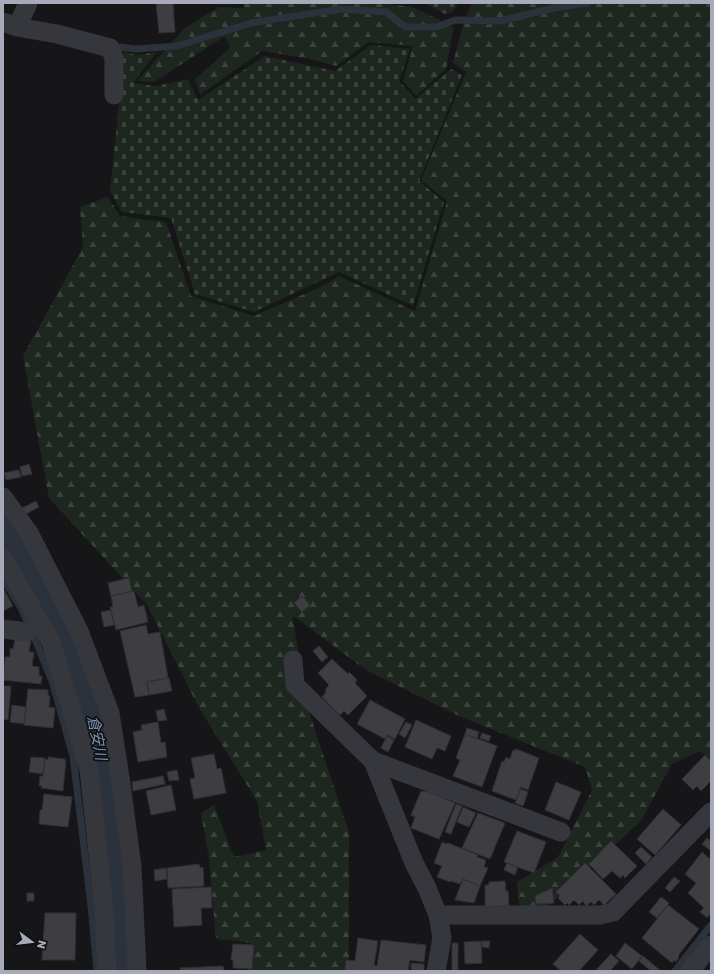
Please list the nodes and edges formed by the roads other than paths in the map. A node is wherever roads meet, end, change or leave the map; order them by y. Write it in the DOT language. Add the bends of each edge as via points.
graph roads {
  1 [pos="28,3"];
  2 [pos="10,25"];
  3 [pos="114,95"];
  4 [pos="3,497"];
  5 [pos="3,558"];
  6 [pos="3,629"];
  7 [pos="27,632"];
  8 [pos="293,660"];
  9 [pos="373,761"];
  10 [pos="711,812"];
  11 [pos="561,832"];
  12 [pos="438,915"];
  13 [pos="711,945"];
  14 [pos="107,971"];
  15 [pos="137,971"];
  16 [pos="436,971"];
  17 [pos="690,971"];
  1 -- 2 [label="street"];
  2 -- 3 [label="street" via="110,48 114,58"];
  4 -- 15 [label="street" via="29,533 75,624 110,713 132,866"];
  5 -- 14 [label="street" via="51,642 88,770 104,910"];
  6 -- 7 [label="street"];
  8 -- 9 [label="street" via="295,685"];
  9 -- 11 [label="street"];
  9 -- 12 [label="street"];
  10 -- 12 [label="street" via="613,912"];
  12 -- 16 [label="street" via="442,938"];
  13 -- 17 [label="street"];
}
